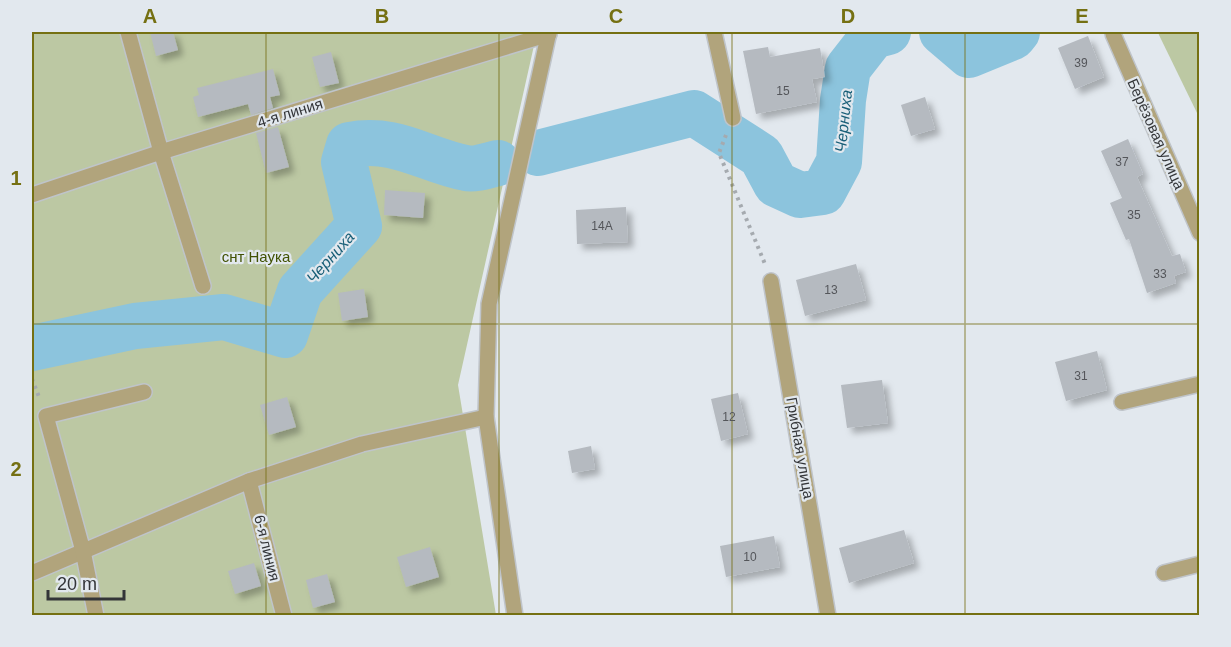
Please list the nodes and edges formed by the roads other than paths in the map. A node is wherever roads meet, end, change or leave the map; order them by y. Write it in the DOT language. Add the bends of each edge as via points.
graph roads {
  1 [pos="128,32"];
  2 [pos="714,32"];
  3 [pos="549,33"];
  4 [pos="1113,34"];
  5 [pos="733,118"];
  6 [pos="161,152"];
  7 [pos="32,195"];
  8 [pos="1200,233"];
  9 [pos="771,281"];
  10 [pos="203,286"];
  11 [pos="1200,384"];
  12 [pos="144,392"];
  13 [pos="1122,402"];
  14 [pos="486,417"];
  15 [pos="249,481"];
  16 [pos="83,551"];
  17 [pos="1200,564"];
  18 [pos="32,573"];
  19 [pos="1164,573"];
  20 [pos="96,615"];
  21 [pos="284,615"];
  22 [pos="515,615"];
  23 [pos="828,615"];
  1 -- 6 [label="street"];
  2 -- 5 [label="street"];
  3 -- 6 [label="street, 4-я линия"];
  3 -- 14 [label="street" via="489,303"];
  4 -- 8 [label="street, Берёзовая улица"];
  6 -- 7 [label="street, 4-я линия"];
  6 -- 10 [label="street"];
  9 -- 23 [label="street, Грибная улица"];
  11 -- 13 [label="street"];
  12 -- 16 [label="street" via="46,416"];
  14 -- 15 [label="street" via="362,444"];
  14 -- 22 [label="street"];
  15 -- 16 [label="street"];
  15 -- 21 [label="street, 6-я линия"];
  16 -- 18 [label="street"];
  16 -- 20 [label="street"];
  17 -- 19 [label="street"];
}
